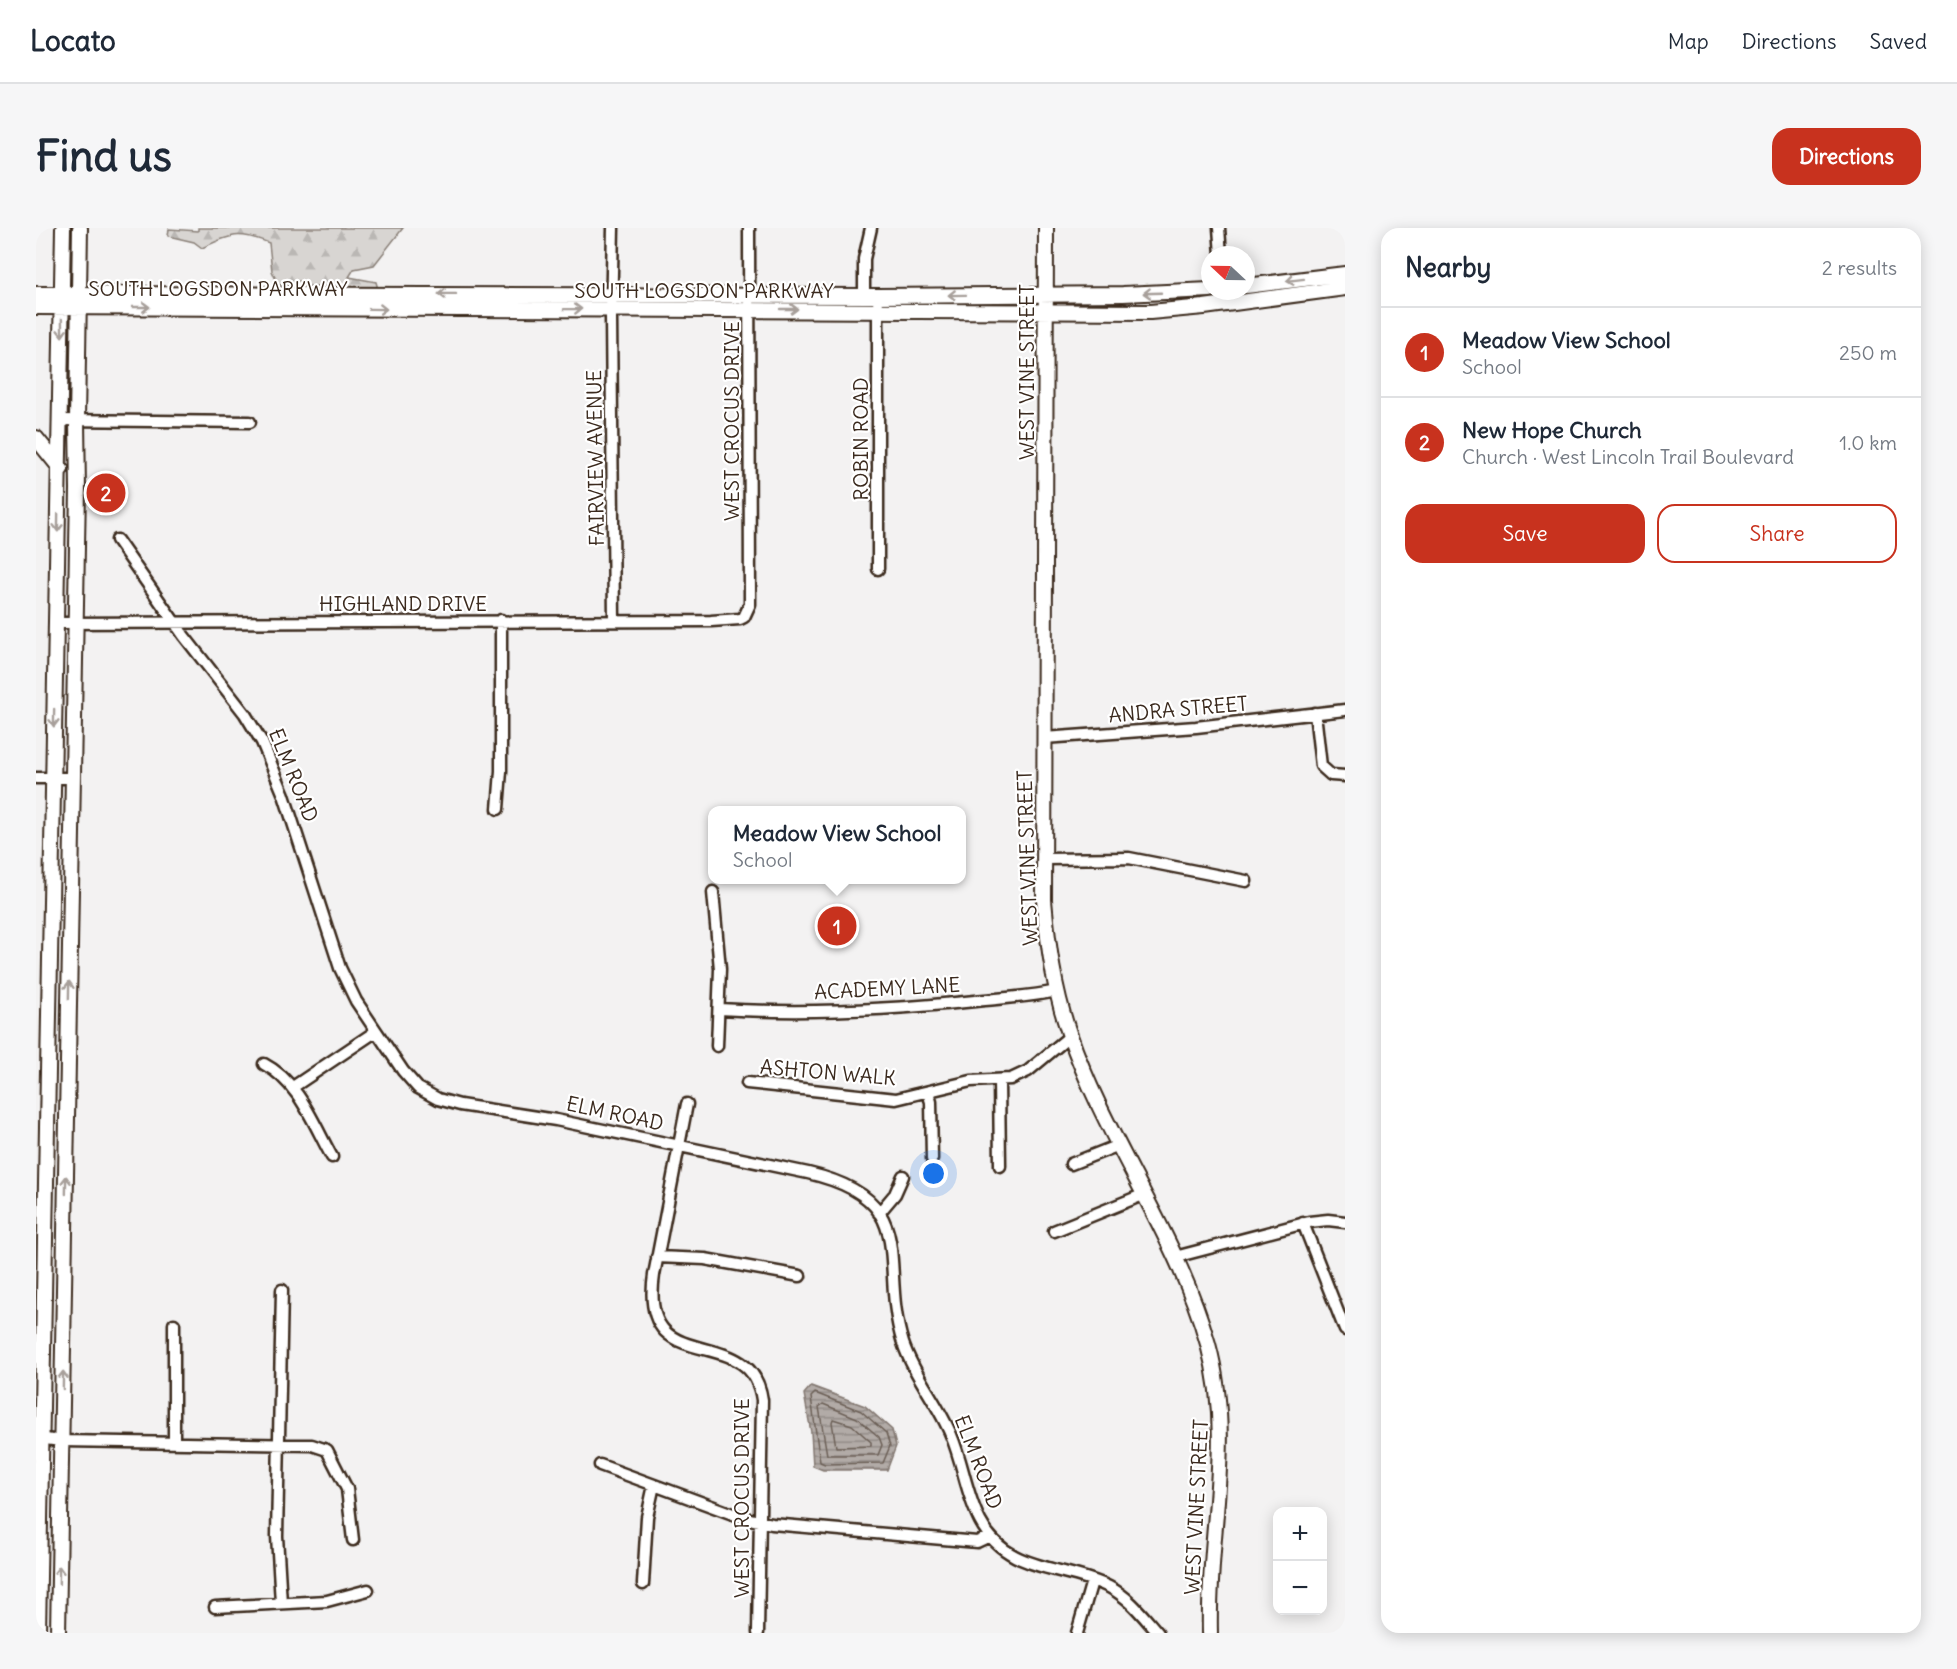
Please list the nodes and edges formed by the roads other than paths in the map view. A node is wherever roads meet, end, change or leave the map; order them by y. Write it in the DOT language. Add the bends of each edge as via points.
graph roads {
  1 [pos="63,228"];
  2 [pos="80,228"];
  3 [pos="613,228"];
  4 [pos="749,228"];
  5 [pos="871,228"];
  6 [pos="1046,228"];
  7 [pos="1219,228"];
  8 [pos="1220,246"];
  9 [pos="1345,274"];
  10 [pos="1255,285"];
  11 [pos="1345,288"];
  12 [pos="1201,290"];
  13 [pos="36,294"];
  14 [pos="469,294"];
  15 [pos="1046,294"];
  16 [pos="61,300"];
  17 [pos="79,300"];
  18 [pos="873,300"];
  19 [pos="348,302"];
  20 [pos="611,302"];
  21 [pos="749,303"];
  22 [pos="36,307"];
  23 [pos="470,310"];
  24 [pos="1046,311"];
  25 [pos="59,420"];
  26 [pos="76,421"];
  27 [pos="250,422"];
  28 [pos="36,438"];
  29 [pos="59,467"];
  30 [pos="78,489"];
  31 [pos="117,540"];
  32 [pos="878,568"];
  33 [pos="747,614"];
  34 [pos="501,620"];
  35 [pos="614,620"];
  36 [pos="76,622"];
  37 [pos="174,622"];
  38 [pos="56,623"];
  39 [pos="1345,710"];
  40 [pos="1315,713"];
  41 [pos="1044,738"];
  42 [pos="1345,776"];
  43 [pos="36,778"];
  44 [pos="54,778"];
  45 [pos="73,778"];
  46 [pos="498,809"];
  47 [pos="1044,859"];
  48 [pos="1246,881"];
  49 [pos="713,892"];
  50 [pos="1057,991"];
  51 [pos="719,1010"];
  52 [pos="375,1032"];
  53 [pos="1070,1036"];
  54 [pos="717,1046"];
  55 [pos="264,1064"];
  56 [pos="999,1080"];
  57 [pos="747,1083"];
  58 [pos="293,1087"];
  59 [pos="928,1092"];
  60 [pos="687,1104"];
  61 [pos="1119,1145"];
  62 [pos="680,1147"];
  63 [pos="332,1157"];
  64 [pos="932,1159"];
  65 [pos="1071,1164"];
  66 [pos="1000,1166"];
  67 [pos="903,1176"];
  68 [pos="1145,1194"];
  69 [pos="879,1213"];
  70 [pos="1345,1222"];
  71 [pos="1303,1223"];
  72 [pos="1054,1232"];
  73 [pos="657,1257"];
  74 [pos="1175,1257"];
  75 [pos="800,1276"];
  76 [pos="282,1290"];
  77 [pos="174,1324"];
  78 [pos="1345,1330"];
  79 [pos="39,1439"];
  80 [pos="62,1441"];
  81 [pos="174,1441"];
  82 [pos="279,1445"];
  83 [pos="600,1465"];
  84 [pos="654,1485"];
  85 [pos="760,1522"];
  86 [pos="990,1536"];
  87 [pos="353,1540"];
  88 [pos="1092,1581"];
  89 [pos="643,1584"];
  90 [pos="368,1590"];
  91 [pos="281,1604"];
  92 [pos="216,1607"];
  93 [pos="38,1633"];
  94 [pos="58,1633"];
  95 [pos="758,1633"];
  96 [pos="1077,1633"];
  97 [pos="1158,1633"];
  98 [pos="1210,1633"];
  1 -- 16 [label="main road"];
  2 -- 17 [label="main road"];
  3 -- 20 [label="street, FAIRVIEW AVENUE"];
  4 -- 21 [label="street, WEST CROCUS DRIVE"];
  5 -- 18 [label="street, ROBIN ROAD" via="864,259"];
  6 -- 15 [label="main road, WEST VINE STREET"];
  7 -- 8 [label="street"];
  9 -- 10 [label="main road, one-way"];
  11 -- 24 [label="main road, SOUTH LOGSDON PARKWAY" via="1150,312"];
  12 -- 15 [label="main road, SOUTH LOGSDON PARKWAY, one-way"];
  13 -- 16 [label="main road"];
  14 -- 19 [label="main road, SOUTH LOGSDON PARKWAY, one-way"];
  14 -- 20 [label="main road, SOUTH LOGSDON PARKWAY"];
  14 -- 23 [label="street"];
  15 -- 18 [label="main road, SOUTH LOGSDON PARKWAY, one-way"];
  15 -- 24 [label="main road, WEST VINE STREET"];
  16 -- 17 [label="main road, SOUTH LOGSDON PARKWAY"];
  16 -- 22 [label="main road"];
  16 -- 25 [label="main road, one-way"];
  17 -- 19 [label="main road, SOUTH LOGSDON PARKWAY"];
  17 -- 26 [label="main road"];
  18 -- 21 [label="main road, SOUTH LOGSDON PARKWAY"];
  21 -- 18 [label="main road, SOUTH LOGSDON PARKWAY, one-way"];
  18 -- 24 [label="main road, SOUTH LOGSDON PARKWAY"];
  18 -- 32 [label="street, ROBIN ROAD"];
  19 -- 23 [label="main road, SOUTH LOGSDON PARKWAY, one-way"];
  20 -- 21 [label="main road, SOUTH LOGSDON PARKWAY"];
  23 -- 20 [label="main road, SOUTH LOGSDON PARKWAY, one-way"];
  20 -- 35 [label="street, FAIRVIEW AVENUE"];
  21 -- 33 [label="street, WEST CROCUS DRIVE"];
  24 -- 41 [label="main road, WEST VINE STREET"];
  25 -- 26 [label="street"];
  25 -- 29 [label="main road"];
  26 -- 27 [label="street"];
  26 -- 30 [label="main road"];
  28 -- 29 [label="main road"];
  29 -- 30 [label="main road"];
  29 -- 38 [label="main road, one-way"];
  30 -- 36 [label="main road"];
  31 -- 37 [label="street, ELM ROAD"];
  33 -- 35 [label="street, HIGHLAND DRIVE" via="740,619 711,621"];
  34 -- 35 [label="street, HIGHLAND DRIVE"];
  34 -- 37 [label="street, HIGHLAND DRIVE"];
  34 -- 46 [label="street"];
  36 -- 37 [label="street, HIGHLAND DRIVE"];
  36 -- 38 [label="street, HIGHLAND DRIVE"];
  36 -- 45 [label="main road"];
  37 -- 52 [label="street, ELM ROAD" via="262,742 284,795 340,968"];
  38 -- 44 [label="main road, one-way"];
  39 -- 40 [label="street, ANDRA STREET"];
  40 -- 41 [label="street, ANDRA STREET" via="1196,727"];
  40 -- 42 [label="street" via="1321,766 1331,775"];
  41 -- 47 [label="main road, WEST VINE STREET"];
  43 -- 44 [label="street"];
  44 -- 45 [label="street"];
  44 -- 79 [label="main road"];
  80 -- 45 [label="main road, one-way"];
  47 -- 48 [label="street" via="1129,858"];
  47 -- 50 [label="main road, WEST VINE STREET" via="1047,934"];
  49 -- 51 [label="street" via="720,969"];
  50 -- 51 [label="street, ACADEMY LANE" via="884,1009"];
  50 -- 53 [label="main road, WEST VINE STREET"];
  51 -- 54 [label="street"];
  52 -- 58 [label="street"];
  52 -- 62 [label="street, ELM ROAD" via="410,1080 438,1099"];
  53 -- 56 [label="street, ASHTON WALK" via="1028,1071"];
  53 -- 61 [label="main road, WEST VINE STREET"];
  55 -- 58 [label="street"];
  56 -- 59 [label="street, ASHTON WALK" via="971,1081"];
  56 -- 66 [label="street"];
  57 -- 59 [label="street, ASHTON WALK" via="896,1099"];
  58 -- 63 [label="street"];
  59 -- 64 [label="street"];
  60 -- 62 [label="street, WEST CROCUS DRIVE"];
  61 -- 65 [label="street"];
  61 -- 68 [label="main road, WEST VINE STREET"];
  62 -- 69 [label="street, ELM ROAD" via="830,1178 858,1191"];
  62 -- 73 [label="street, WEST CROCUS DRIVE"];
  67 -- 69 [label="street" via="895,1194"];
  68 -- 72 [label="street"];
  68 -- 74 [label="main road, WEST VINE STREET"];
  69 -- 86 [label="street, ELM ROAD" via="893,1251 896,1307 903,1341 950,1433 974,1507"];
  70 -- 71 [label="street"];
  71 -- 74 [label="street"];
  71 -- 78 [label="street"];
  73 -- 75 [label="street" via="705,1258"];
  73 -- 85 [label="street, WEST CROCUS DRIVE" via="652,1293 661,1326 680,1342 736,1359 749,1368 758,1383 762,1400"];
  74 -- 98 [label="main road, WEST VINE STREET" via="1207,1343 1220,1411 1220,1478"];
  76 -- 82 [label="street"];
  77 -- 81 [label="street"];
  79 -- 80 [label="street"];
  79 -- 93 [label="main road"];
  80 -- 81 [label="street"];
  94 -- 80 [label="main road, one-way"];
  81 -- 82 [label="street"];
  82 -- 87 [label="street" via="312,1445 327,1450 347,1489"];
  82 -- 91 [label="street" via="277,1536"];
  83 -- 84 [label="street"];
  84 -- 85 [label="street"];
  84 -- 89 [label="street" via="647,1517"];
  85 -- 86 [label="street" via="977,1542"];
  85 -- 95 [label="street, WEST CROCUS DRIVE"];
  86 -- 88 [label="street, ELM ROAD" via="1024,1561"];
  88 -- 96 [label="street"];
  88 -- 97 [label="street, ELM ROAD" via="1120,1594"];
  90 -- 91 [label="street" via="327,1601"];
  91 -- 92 [label="street"];
}
